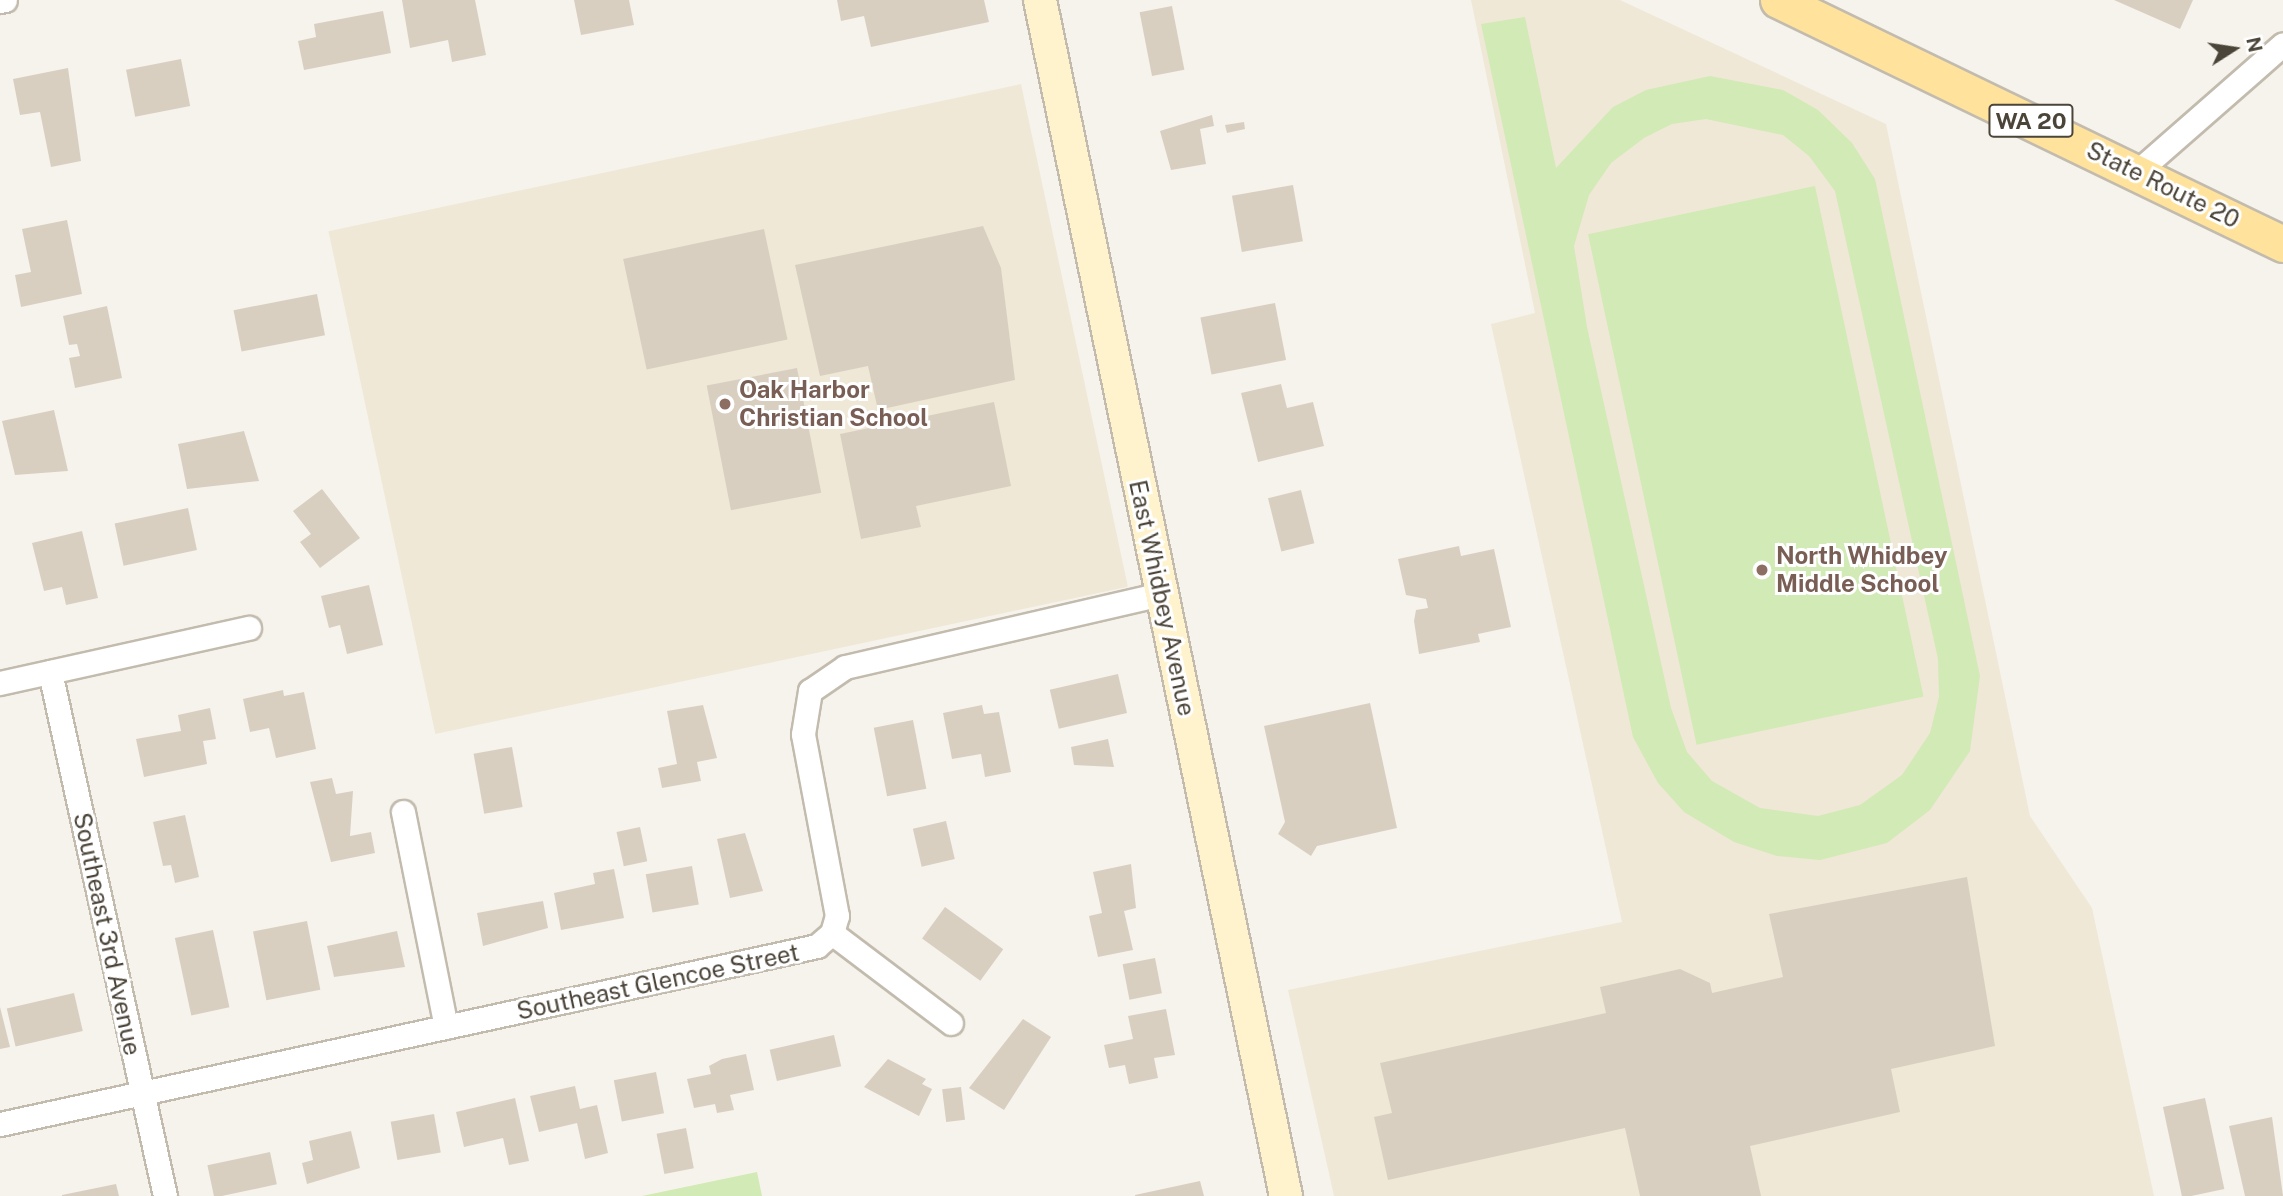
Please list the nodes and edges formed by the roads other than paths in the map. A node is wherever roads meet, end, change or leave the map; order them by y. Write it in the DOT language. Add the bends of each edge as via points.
graph roads {
  1 [pos="1040,0"];
  2 [pos="1778,0"];
  3 [pos="2283,44"];
  4 [pos="2137,172"];
  5 [pos="2283,244"];
  6 [pos="1161,594"];
  7 [pos="249,628"];
  8 [pos="50,672"];
  9 [pos="0,683"];
  10 [pos="403,812"];
  11 [pos="832,933"];
  12 [pos="951,1023"];
  13 [pos="446,1027"];
  14 [pos="142,1092"];
  15 [pos="0,1124"];
  16 [pos="165,1196"];
  17 [pos="1286,1196"];
  1 -- 6 [label="street, East Whidbey Avenue"];
  2 -- 4 [label="main road, State Route 20 / WA 20"];
  3 -- 4 [label="street"];
  4 -- 5 [label="main road, State Route 20 / WA 20"];
  6 -- 11 [label="street, Southeast Glencoe Street" via="845,667 810,691 803,734 836,893"];
  6 -- 17 [label="street, East Whidbey Avenue"];
  7 -- 8 [label="street"];
  8 -- 9 [label="street"];
  8 -- 14 [label="street, Southeast 3rd Avenue"];
  10 -- 13 [label="street"];
  11 -- 12 [label="street"];
  11 -- 13 [label="street, Southeast Glencoe Street" via="799,954"];
  13 -- 14 [label="street, Southeast Glencoe Street"];
  14 -- 15 [label="street, Southeast Glencoe Street"];
  14 -- 16 [label="street, Southeast 3rd Avenue"];
}
